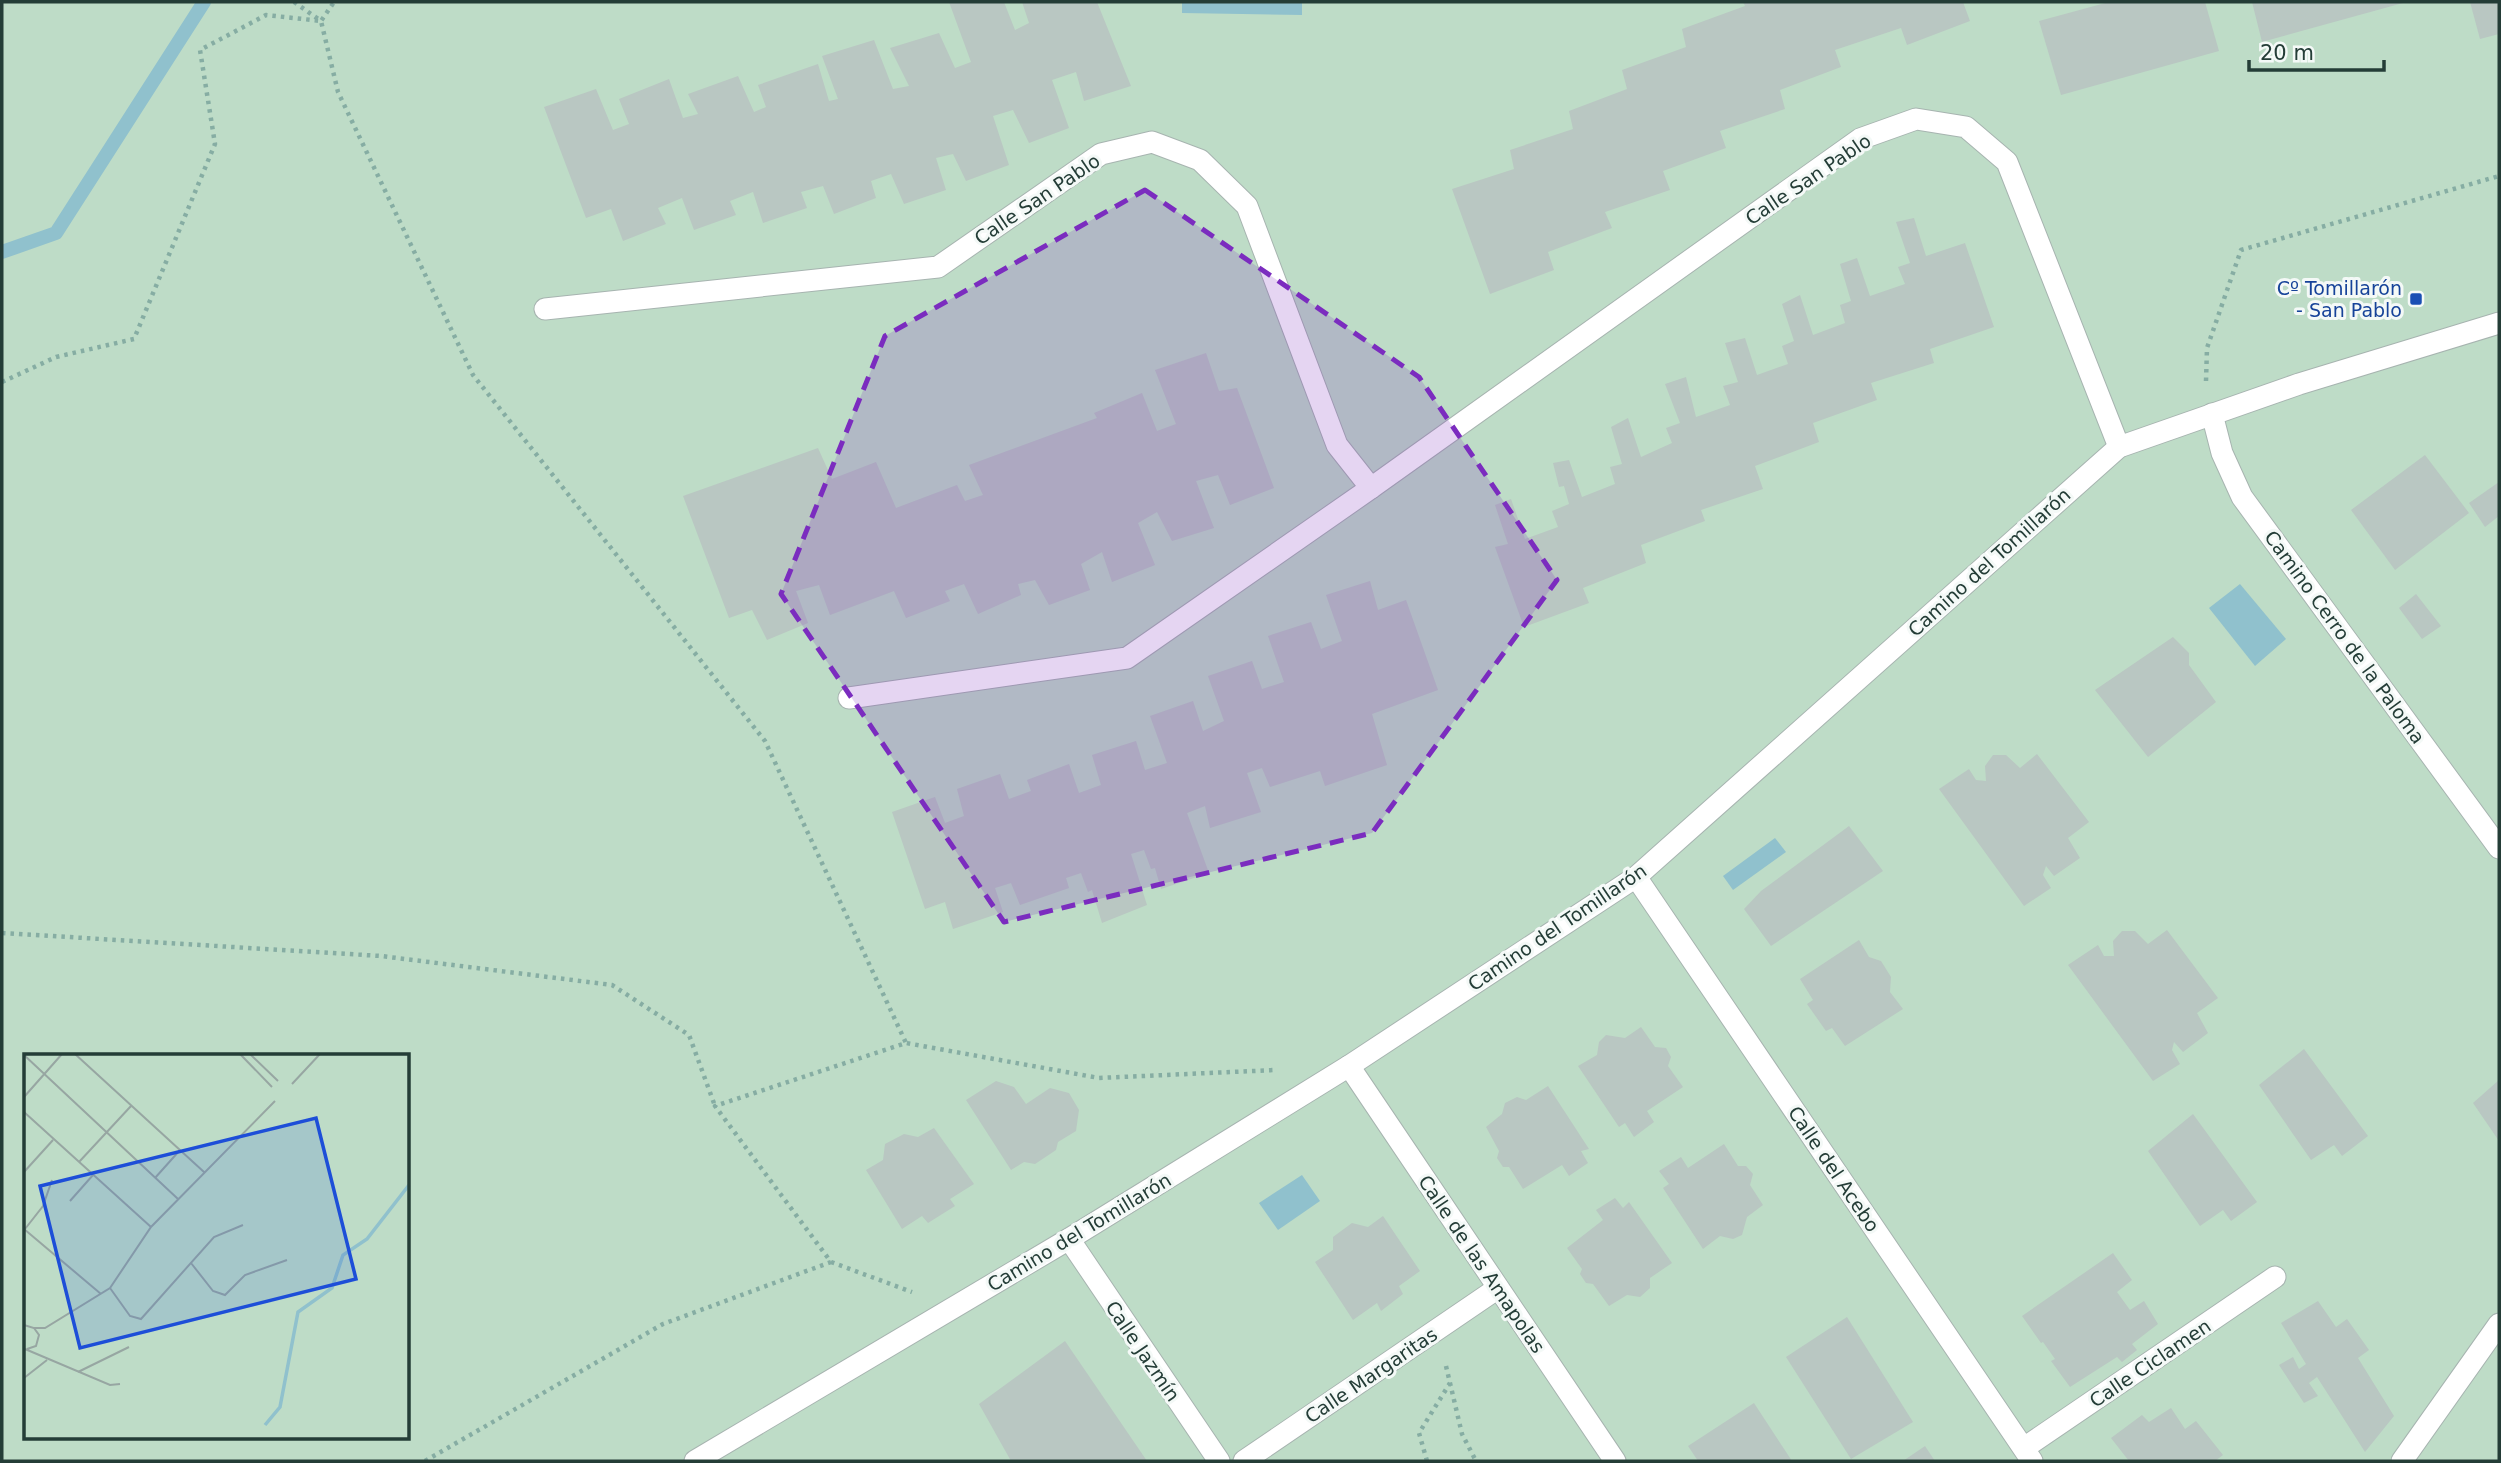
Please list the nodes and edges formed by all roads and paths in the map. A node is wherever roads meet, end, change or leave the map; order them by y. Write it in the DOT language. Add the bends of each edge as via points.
graph roads {
  1 [pos="294,2"];
  2 [pos="334,2"];
  3 [pos="321,21"];
  4 [pos="2499,176"];
  5 [pos="545,309"];
  6 [pos="2499,323"];
  7 [pos="2,382"];
  8 [pos="2212,414"];
  9 [pos="2119,447"];
  10 [pos="1371,488"];
  11 [pos="849,698"];
  12 [pos="2499,848"];
  13 [pos="1636,877"];
  14 [pos="2,933"];
  15 [pos="906,1043"];
  16 [pos="1349,1066"];
  17 [pos="1280,1070"];
  18 [pos="715,1106"];
  19 [pos="1069,1239"];
  20 [pos="831,1262"];
  21 [pos="2275,1277"];
  22 [pos="1498,1288"];
  23 [pos="955,1307"];
  24 [pos="2499,1324"];
  25 [pos="1438,1329"];
  26 [pos="1450,1383"];
  27 [pos="2028,1455"];
  28 [pos="425,1461"];
  29 [pos="695,1461"];
  30 [pos="1219,1461"];
  31 [pos="1244,1461"];
  32 [pos="1427,1461"];
  33 [pos="1476,1461"];
  34 [pos="1615,1461"];
  35 [pos="2402,1461"];
  1 -- 3 [label="path"];
  2 -- 3 [label="path"];
  3 -- 7 [label="path" via="266,15 200,50 215,144 134,339 56,357"];
  3 -- 15 [label="path" via="338,92 473,375 765,741"];
  4 -- 8 [label="path" via="2241,250 2207,348 2206,386"];
  5 -- 10 [label="street, Calle San Pablo" via="938,267 1101,154 1152,142 1200,160 1247,206 1337,444"];
  6 -- 8 [label="street, Camino del Tomillarón"];
  8 -- 9 [label="street, Camino del Tomillarón"];
  8 -- 12 [label="street, Camino Cerro de la Paloma" via="2222,453 2242,497"];
  9 -- 10 [label="street, Calle San Pablo" via="2007,162 1966,127 1916,119 1860,139"];
  9 -- 13 [label="street, Camino del Tomillarón"];
  10 -- 11 [label="street, Calle San Pablo" via="1127,658"];
  13 -- 16 [label="street, Camino del Tomillarón"];
  13 -- 27 [label="street, Calle del Acebo"];
  14 -- 18 [label="path" via="381,956 612,985 689,1035"];
  15 -- 17 [label="path" via="1099,1078"];
  15 -- 18 [label="path"];
  16 -- 19 [label="street, Camino del Tomillarón"];
  16 -- 22 [label="street, Calle de las Amapolas"];
  18 -- 20 [label="path"];
  19 -- 23 [label="street, Camino del Tomillarón"];
  19 -- 30 [label="street, Calle Jazmín"];
  20 -- 23 [label="path"];
  20 -- 28 [label="path" via="663,1324"];
  21 -- 27 [label="street, Calle Ciclamen"];
  22 -- 25 [label="street, Calle Margaritas"];
  22 -- 34 [label="street, Calle de las Amapolas"];
  23 -- 29 [label="street, Camino del Tomillarón"];
  24 -- 35 [label="street"];
  25 -- 26 [label="path"];
  25 -- 31 [label="street, Calle Margaritas"];
  26 -- 32 [label="path" via="1419,1433"];
  26 -- 33 [label="path" via="1462,1434"];
}
